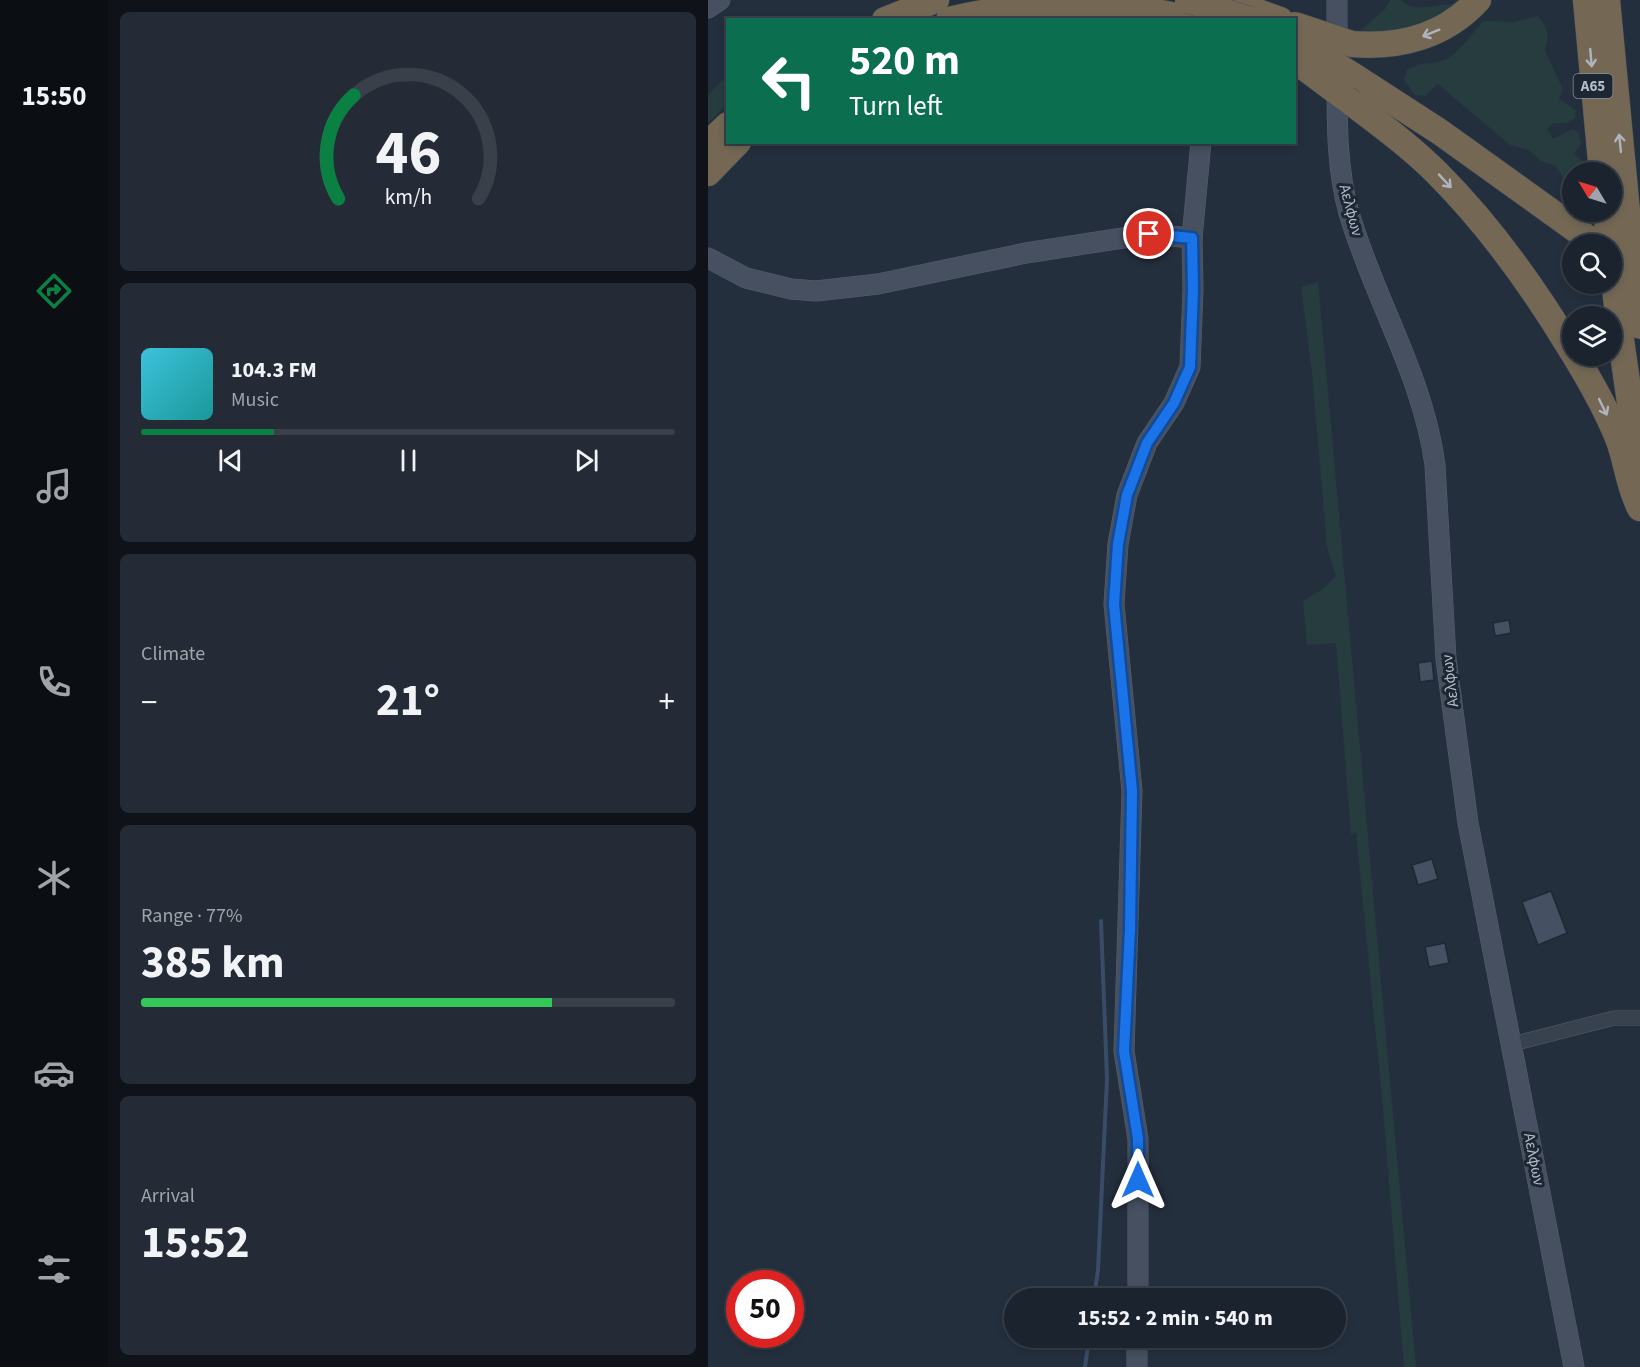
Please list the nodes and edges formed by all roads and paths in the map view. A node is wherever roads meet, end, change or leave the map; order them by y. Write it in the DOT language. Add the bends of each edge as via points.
graph roads {
  1 [pos="720,0"];
  2 [pos="936,0"];
  3 [pos="1188,0"];
  4 [pos="1217,0"];
  5 [pos="1225,0"];
  6 [pos="1337,0"];
  7 [pos="1478,0"];
  8 [pos="1586,0"];
  9 [pos="1607,0"];
  10 [pos="708,8"];
  11 [pos="890,18"];
  12 [pos="957,18"];
  13 [pos="1188,18"];
  14 [pos="1216,18"];
  15 [pos="1245,18"];
  16 [pos="1274,18"];
  17 [pos="1296,26"];
  18 [pos="1296,55"];
  19 [pos="1352,90"];
  20 [pos="726,127"];
  21 [pos="708,144"];
  22 [pos="736,144"];
  23 [pos="1201,144"];
  24 [pos="1601,162"];
  25 [pos="708,173"];
  26 [pos="1604,234"];
  27 [pos="1610,234"];
  28 [pos="1192,238"];
  29 [pos="1562,238"];
  30 [pos="1622,253"];
  31 [pos="709,258"];
  32 [pos="1640,276"];
  33 [pos="1622,281"];
  34 [pos="1640,293"];
  35 [pos="1622,294"];
  36 [pos="1630,333"];
  37 [pos="1562,337"];
  38 [pos="1581,366"];
  39 [pos="1640,473"];
  40 [pos="1640,508"];
  41 [pos="1640,1018"];
  42 [pos="1512,1044"];
  43 [pos="1137,1288"];
  44 [pos="1137,1348"];
  45 [pos="1137,1367"];
  46 [pos="1574,1367"];
  1 -- 10 [label="street"];
  2 -- 11 [label="highway"];
  3 -- 15 [label="highway, bridge"];
  4 -- 14 [label="street"];
  5 -- 16 [label="highway"];
  6 -- 42 [label="street, Αελφων" via="1341,169 1349,212 1414,376 1431,435 1446,658 1468,824"];
  7 -- 17 [label="highway, one-way, bridge" via="1445,27 1395,44 1352,44"];
  8 -- 24 [label="highway, Α65, one-way"];
  27 -- 9 [label="highway, Α65, one-way"];
  12 -- 13 [label="highway" via="1038,3 1084,3"];
  18 -- 19 [label="highway, bridge"];
  19 -- 26 [label="highway" via="1440,132"];
  19 -- 29 [label="highway"];
  19 -- 37 [label="highway, one-way" via="1462,200"];
  20 -- 21 [label="highway"];
  22 -- 25 [label="highway"];
  23 -- 28 [label="street"];
  28 -- 31 [label="street" via="1149,234 878,284 816,291 746,278"];
  28 -- 43 [label="street" via="1190,367 1174,403 1147,443 1127,495 1118,544 1114,604 1132,791 1124,1051 1138,1139"];
  30 -- 32 [label="highway"];
  33 -- 34 [label="highway"];
  35 -- 36 [label="highway, Α65, bridge"];
  36 -- 39 [label="highway, Α65"];
  38 -- 40 [label="highway, one-way" via="1619,439 1631,491"];
  41 -- 42 [label="street" via="1614,1018"];
  42 -- 46 [label="street, Αελφων"];
  44 -- 45 [label="street"];
}
